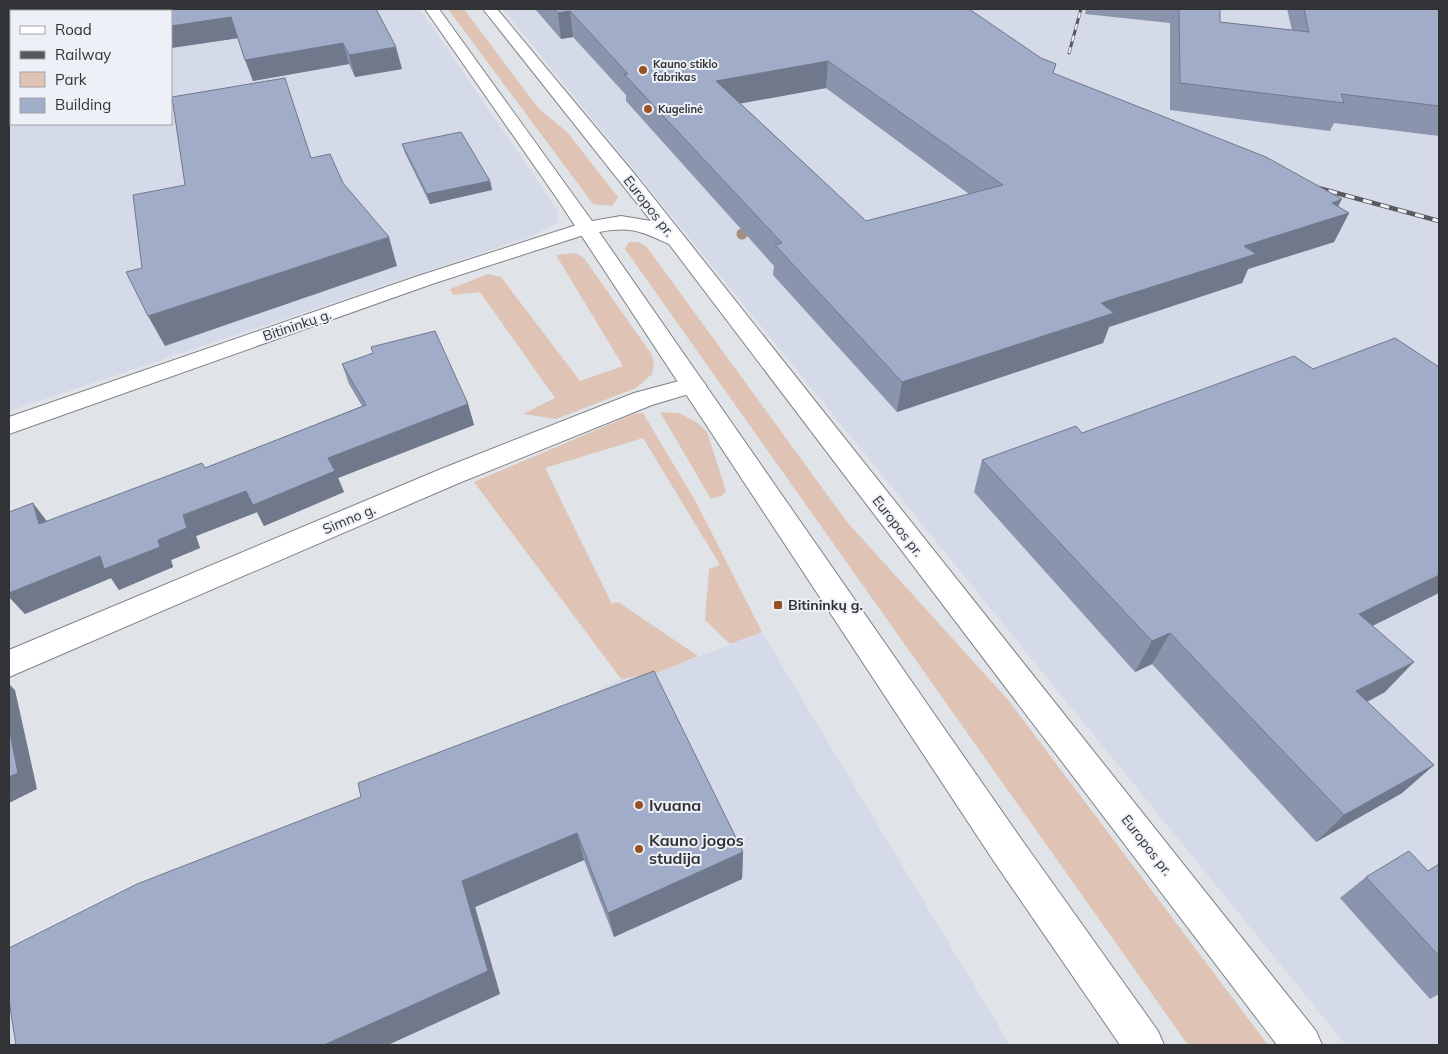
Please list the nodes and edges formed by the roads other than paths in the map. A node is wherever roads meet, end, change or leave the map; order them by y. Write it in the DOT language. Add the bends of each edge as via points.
graph roads {
  1 [pos="432,9"];
  2 [pos="490,9"];
  3 [pos="586,228"];
  4 [pos="676,241"];
  5 [pos="694,385"];
  6 [pos="9,426"];
  7 [pos="9,664"];
  8 [pos="1144,1045"];
  9 [pos="1302,1045"];
  1 -- 3 [label="main road"];
  2 -- 4 [label="main road, Europos pr."];
  3 -- 4 [label="main road, Bitininkų g." via="621,222 650,227"];
  3 -- 5 [label="main road"];
  3 -- 6 [label="main road, Bitininkų g."];
  4 -- 9 [label="main road, Europos pr."];
  5 -- 7 [label="main road, Simno g." via="643,399 450,476"];
  5 -- 8 [label="main road" via="1006,848"];
}
